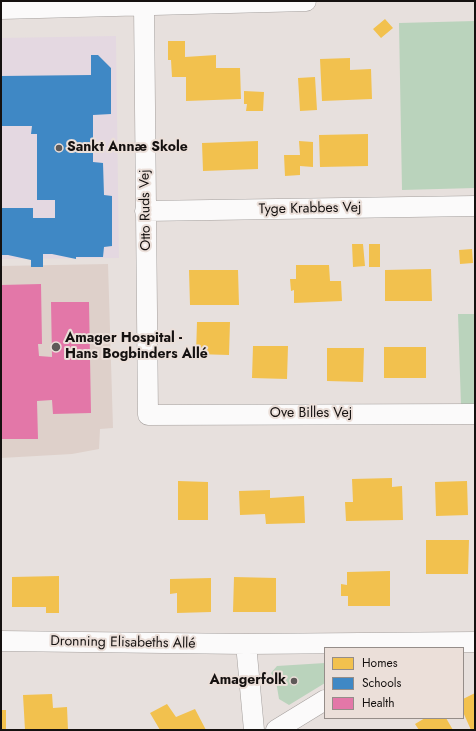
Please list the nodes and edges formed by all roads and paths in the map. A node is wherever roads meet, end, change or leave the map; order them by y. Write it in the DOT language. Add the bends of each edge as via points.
graph roads {
  1 [pos="306,1"];
  2 [pos="144,6"];
  3 [pos="1,9"];
  4 [pos="475,206"];
  5 [pos="146,212"];
  6 [pos="475,414"];
  7 [pos="148,415"];
  8 [pos="1,641"];
  9 [pos="475,642"];
  10 [pos="246,644"];
  11 [pos="413,646"];
  12 [pos="324,701"];
  13 [pos="254,730"];
  14 [pos="276,730"];
  1 -- 2 [label="street"];
  2 -- 3 [label="street"];
  2 -- 5 [label="street, Otto Ruds Vej"];
  4 -- 5 [label="street, Tyge Krabbes Vej"];
  5 -- 7 [label="street, Otto Ruds Vej"];
  6 -- 7 [label="street, Ove Billes Vej"];
  8 -- 10 [label="street, Dronning Elisabeths Allé"];
  9 -- 11 [label="street, Dronning Elisabeths Allé"];
  10 -- 11 [label="street, Dronning Elisabeths Allé"];
  10 -- 13 [label="street"];
  12 -- 14 [label="street"];
}
